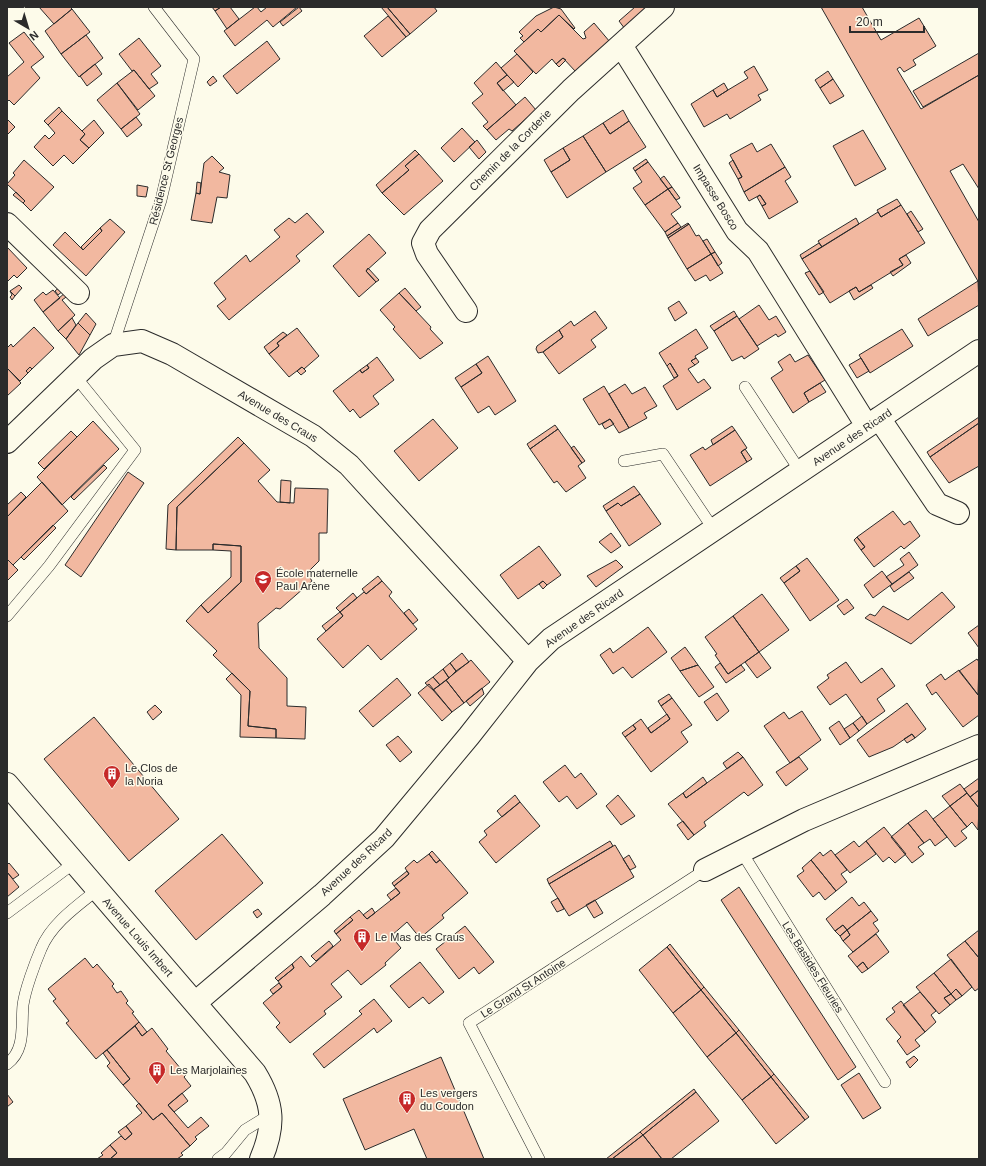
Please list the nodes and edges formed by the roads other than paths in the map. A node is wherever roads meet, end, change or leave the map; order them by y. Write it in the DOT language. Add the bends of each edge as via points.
graph roads {
  1 [pos="154,7"];
  2 [pos="663,7"];
  3 [pos="621,45"];
  4 [pos="7,224"];
  5 [pos="78,293"];
  6 [pos="466,311"];
  7 [pos="113,345"];
  8 [pos="979,351"];
  9 [pos="75,376"];
  10 [pos="745,387"];
  11 [pos="873,422"];
  12 [pos="7,442"];
  13 [pos="624,461"];
  14 [pos="800,472"];
  15 [pos="958,513"];
  16 [pos="714,530"];
  17 [pos="7,616"];
  18 [pos="528,661"];
  19 [pos="979,746"];
  20 [pos="7,784"];
  21 [pos="741,851"];
  22 [pos="74,863"];
  23 [pos="705,870"];
  24 [pos="97,890"];
  25 [pos="7,913"];
  26 [pos="195,1002"];
  27 [pos="7,1064"];
  28 [pos="885,1082"];
  29 [pos="271,1114"];
  30 [pos="218,1159"];
  31 [pos="261,1159"];
  32 [pos="539,1159"];
  1 -- 7 [label="lane, Résidence St Georges" via="194,59 161,200"];
  2 -- 3 [label="street, Chemin de la Corderie"];
  3 -- 6 [label="street, Chemin de la Corderie" via="571,90 430,230 423,243 427,254"];
  3 -- 11 [label="street, Impasse Bosco" via="737,231 758,251"];
  4 -- 5 [label="street"];
  7 -- 9 [label="street, Avenue des Craus"];
  7 -- 18 [label="street, Avenue des Craus" via="142,342 172,354 313,436 349,465"];
  8 -- 11 [label="street, Avenue des Ricard"];
  9 -- 12 [label="street, Avenue des Craus"];
  9 -- 17 [label="lane" via="135,450"];
  10 -- 14 [label="lane"];
  11 -- 14 [label="street, Avenue des Ricard"];
  11 -- 15 [label="street, Impasse Bosco" via="937,504"];
  13 -- 16 [label="lane" via="662,454"];
  14 -- 16 [label="street, Avenue des Ricard"];
  16 -- 18 [label="street, Avenue des Ricard" via="551,639"];
  18 -- 26 [label="street, Avenue des Ricard" via="384,838 322,895"];
  19 -- 21 [label="street" via="804,820"];
  20 -- 22 [label="street, Avenue Louis Imbert"];
  21 -- 23 [label="street"];
  21 -- 28 [label="lane, Les Bastides Fleuries"];
  22 -- 24 [label="street, Avenue Louis Imbert"];
  22 -- 25 [label="lane"];
  23 -- 32 [label="lane, Le Grand St Antoine" via="469,1023"];
  24 -- 26 [label="street, Avenue Louis Imbert"];
  24 -- 27 [label="lane" via="63,916 41,948 24,1004 22,1036 13,1060"];
  26 -- 29 [label="street, Avenue Louis Imbert" via="255,1073 266,1091"];
  29 -- 30 [label="lane" via="245,1130"];
  29 -- 31 [label="street, Avenue Louis Imbert" via="269,1141"];
}
